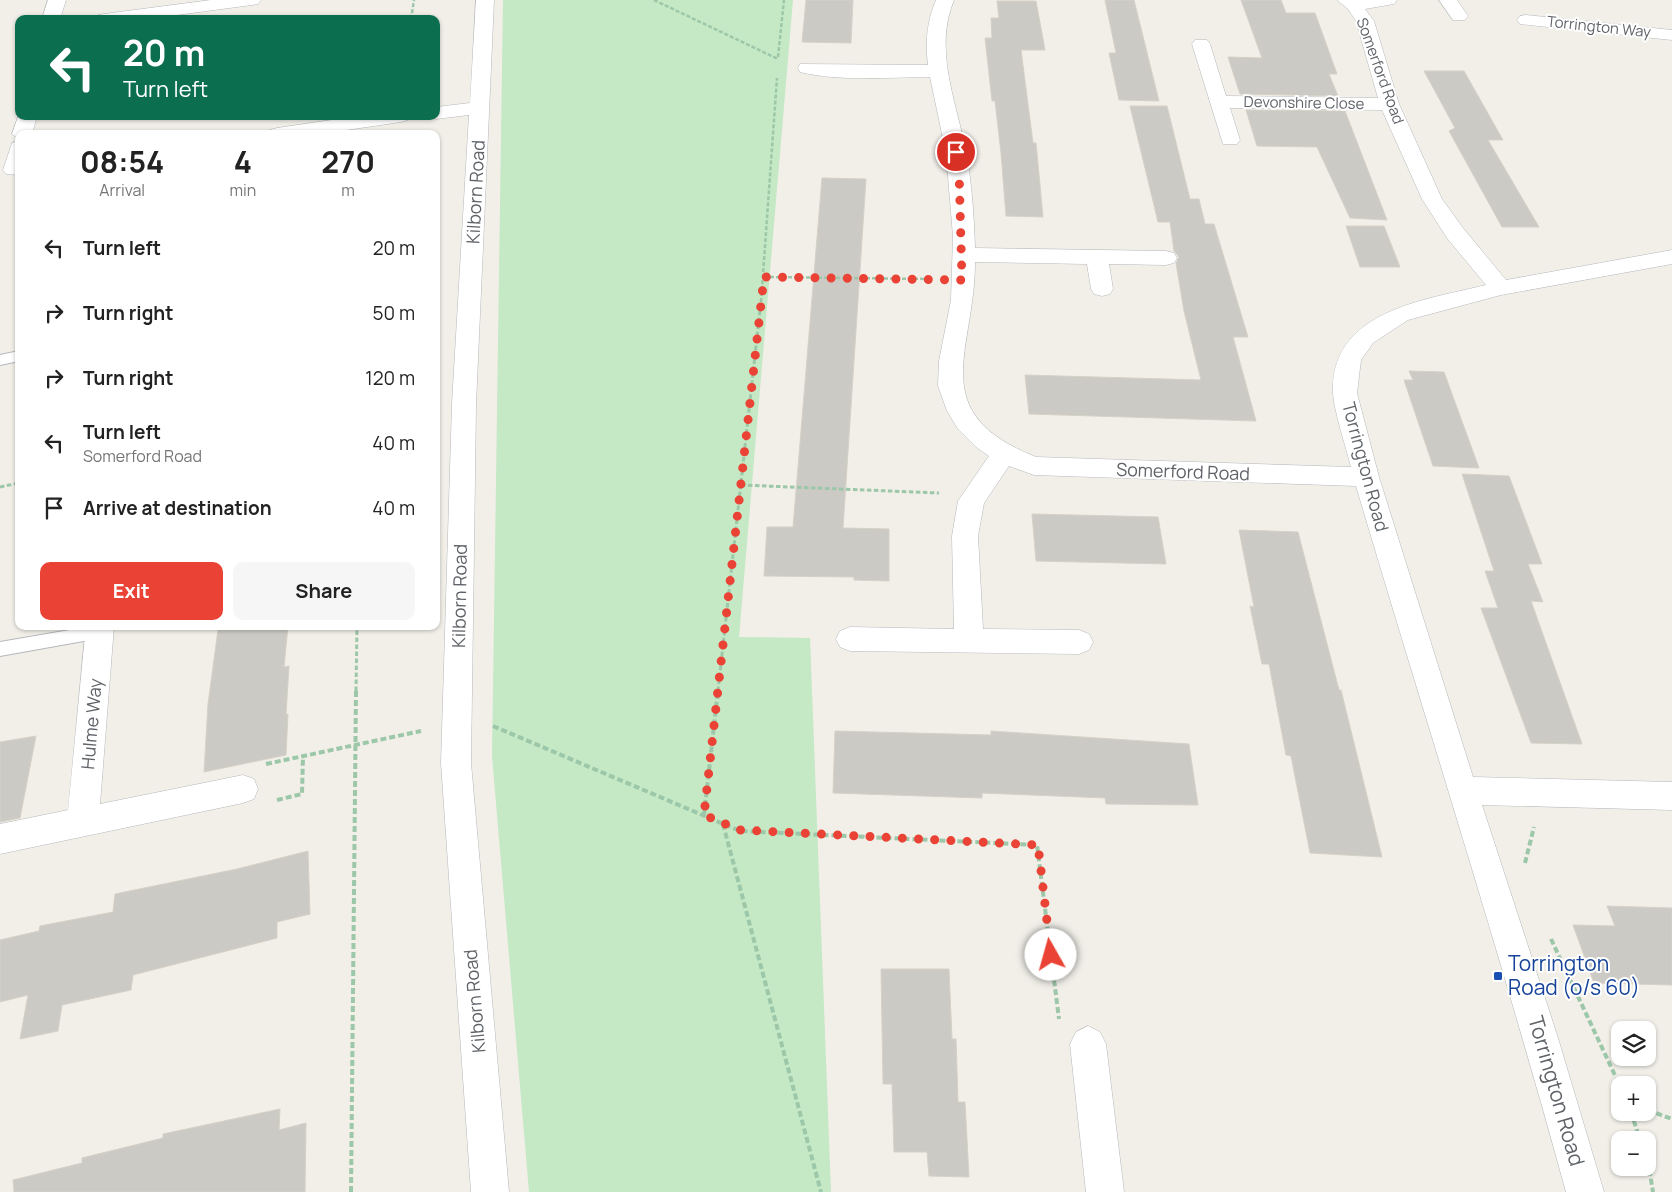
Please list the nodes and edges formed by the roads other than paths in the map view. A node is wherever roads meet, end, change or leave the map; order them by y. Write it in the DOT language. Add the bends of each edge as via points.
graph roads {
  1 [pos="57,0"];
  2 [pos="252,0"];
  3 [pos="485,0"];
  4 [pos="945,0"];
  5 [pos="1388,0"];
  6 [pos="1448,0"];
  7 [pos="1350,2"];
  8 [pos="53,15"];
  9 [pos="135,15"];
  10 [pos="1459,16"];
  11 [pos="1526,20"];
  12 [pos="1672,35"];
  13 [pos="1201,44"];
  14 [pos="807,68"];
  15 [pos="938,70"];
  16 [pos="1220,102"];
  17 [pos="1389,104"];
  18 [pos="481,108"];
  19 [pos="440,112"];
  20 [pos="373,120"];
  21 [pos="305,130"];
  22 [pos="1230,140"];
  23 [pos="15,159"];
  24 [pos="11,171"];
  25 [pos="963,255"];
  26 [pos="1097,257"];
  27 [pos="1166,258"];
  28 [pos="1672,258"];
  29 [pos="1501,288"];
  30 [pos="1102,289"];
  31 [pos="15,357"];
  32 [pos="0,360"];
  33 [pos="1003,455"];
  34 [pos="1366,477"];
  35 [pos="95,630"];
  36 [pos="100,630"];
  37 [pos="850,639"];
  38 [pos="969,642"];
  39 [pos="1079,642"];
  40 [pos="0,649"];
  41 [pos="243,789"];
  42 [pos="1462,791"];
  43 [pos="1672,796"];
  44 [pos="83,822"];
  45 [pos="0,839"];
  46 [pos="1088,1044"];
  47 [pos="490,1192"];
  48 [pos="1105,1192"];
  49 [pos="1585,1192"];
  1 -- 8 [label="street"];
  2 -- 9 [label="street"];
  3 -- 18 [label="street, Kilborn Road"];
  4 -- 15 [label="street, Somerford Road" via="937,26"];
  5 -- 7 [label="street, Somerford Road"];
  6 -- 10 [label="street"];
  7 -- 17 [label="street, Somerford Road" via="1366,21"];
  11 -- 12 [label="street, Torrington Way"];
  13 -- 16 [label="street, Devonshire Close"];
  14 -- 15 [label="street" via="842,80"];
  15 -- 25 [label="street, Somerford Road" via="959,169"];
  16 -- 17 [label="street, Devonshire Close"];
  16 -- 22 [label="street, Devonshire Close"];
  17 -- 29 [label="street, Somerford Road" via="1432,199 1455,233"];
  18 -- 19 [label="street"];
  18 -- 47 [label="street, Kilborn Road" via="464,404 456,763"];
  20 -- 21 [label="street"];
  23 -- 24 [label="street"];
  25 -- 26 [label="street"];
  25 -- 33 [label="street, Somerford Road" via="962,300 950,363 953,397 967,426"];
  26 -- 27 [label="street"];
  26 -- 30 [label="street"];
  28 -- 29 [label="street, Torrington Road"];
  29 -- 34 [label="street, Torrington Road" via="1400,314 1365,337 1349,359 1345,393"];
  31 -- 32 [label="lane"];
  33 -- 34 [label="street, Somerford Road" via="1034,466"];
  33 -- 38 [label="street" via="971,501 964,536"];
  34 -- 42 [label="street, Torrington Road"];
  35 -- 40 [label="lane"];
  36 -- 44 [label="street, Hulme Way"];
  37 -- 38 [label="street"];
  38 -- 39 [label="street"];
  41 -- 44 [label="street"];
  42 -- 43 [label="street"];
  42 -- 49 [label="street, Torrington Road" via="1541,1038"];
  44 -- 45 [label="street"];
  46 -- 48 [label="street"];
}
